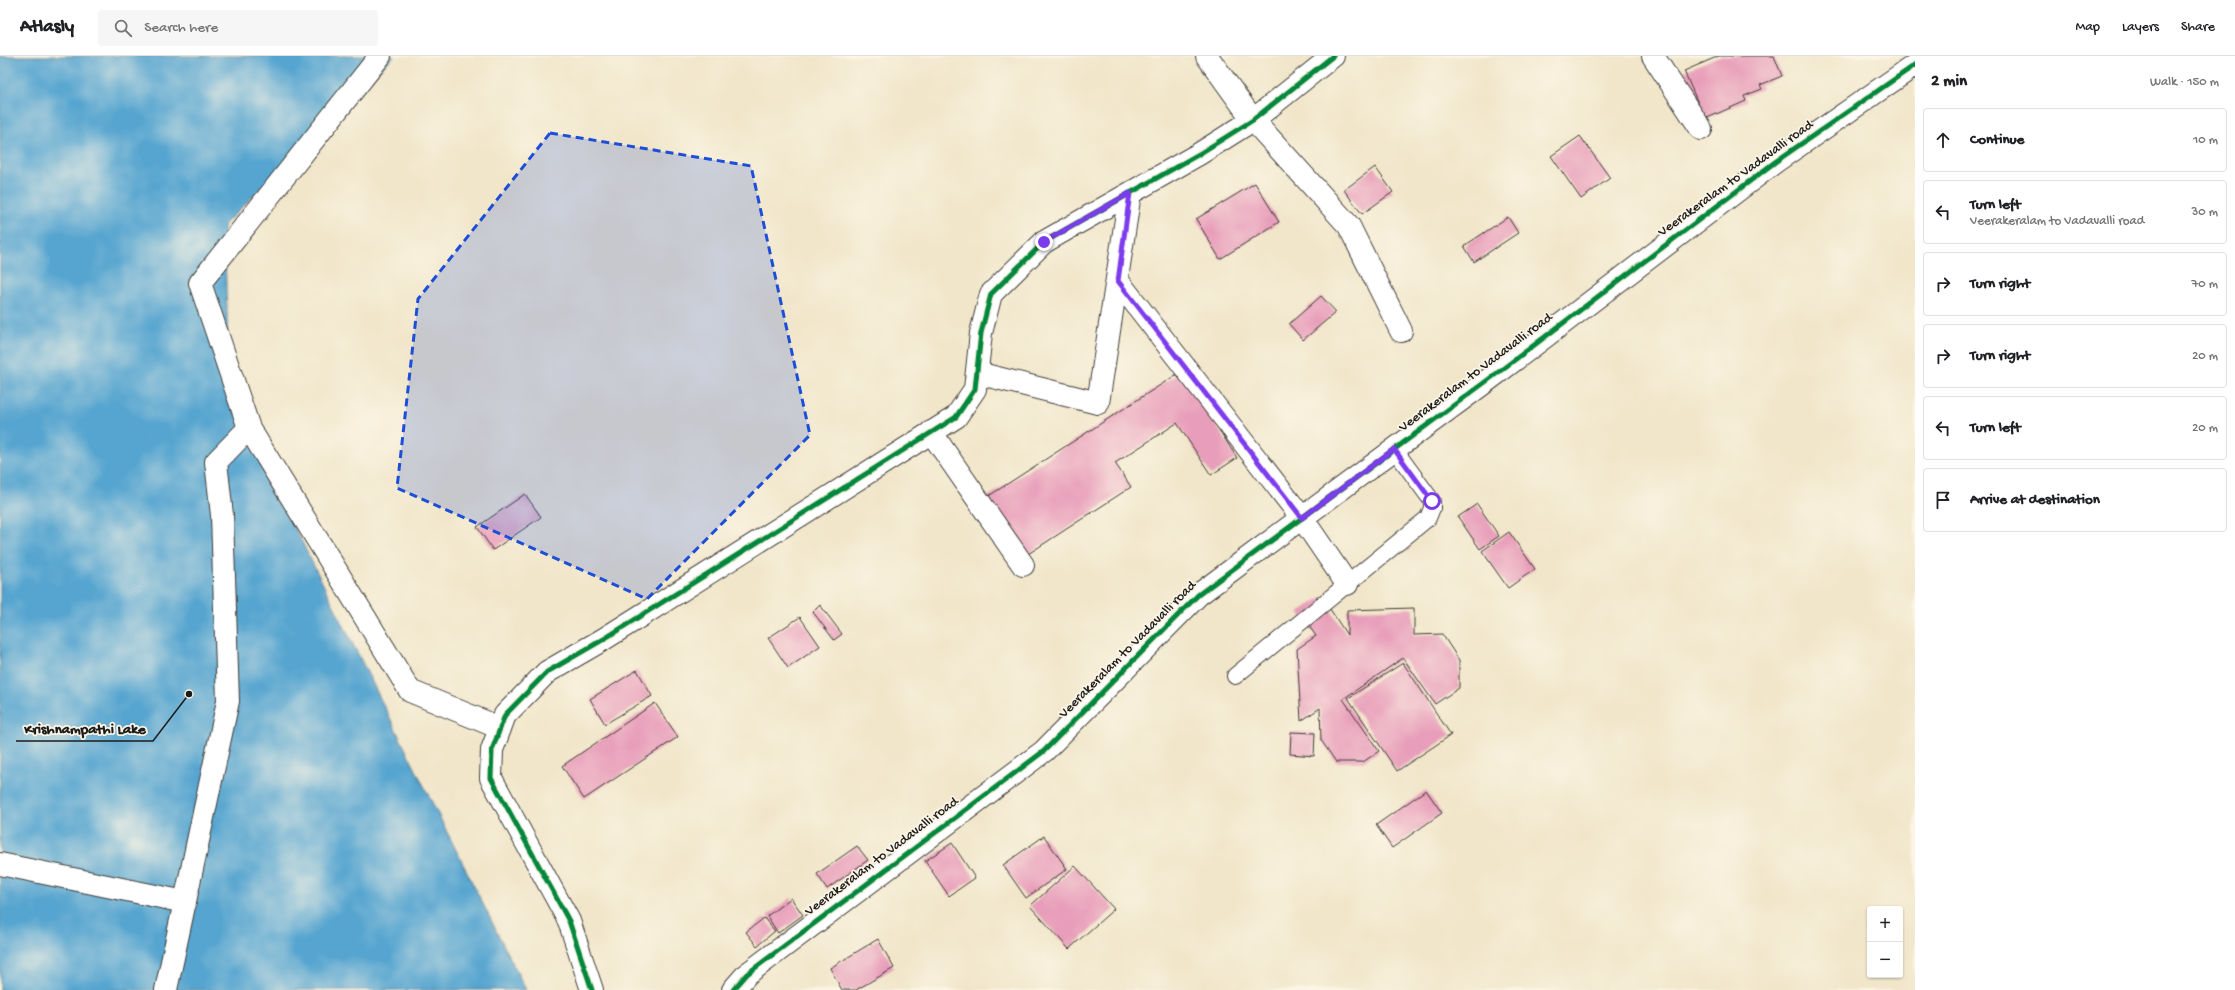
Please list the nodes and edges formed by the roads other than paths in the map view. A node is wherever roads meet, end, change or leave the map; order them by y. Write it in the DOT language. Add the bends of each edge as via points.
graph roads {
  1 [pos="380,56"];
  2 [pos="1207,56"];
  3 [pos="1333,56"];
  4 [pos="1654,56"];
  5 [pos="1915,65"];
  6 [pos="1253,120"];
  7 [pos="1701,129"];
  8 [pos="1130,193"];
  9 [pos="1118,281"];
  10 [pos="1401,331"];
  11 [pos="977,373"];
  12 [pos="249,428"];
  13 [pos="931,432"];
  14 [pos="1394,449"];
  15 [pos="1302,518"];
  16 [pos="1023,565"];
  17 [pos="1347,584"];
  18 [pos="1235,676"];
  19 [pos="500,728"];
  20 [pos="0,864"];
  21 [pos="185,902"];
  22 [pos="166,990"];
  23 [pos="592,990"];
  24 [pos="733,990"];
  1 -- 12 [label="street" via="200,283"];
  2 -- 6 [label="street"];
  3 -- 6 [label="street"];
  4 -- 7 [label="street"];
  5 -- 14 [label="street, Veerakeralam to Vadavalli road" via="1775,162"];
  6 -- 8 [label="street"];
  6 -- 10 [label="street" via="1349,226"];
  8 -- 9 [label="street"];
  8 -- 11 [label="street" via="1044,242 991,294 981,333"];
  9 -- 11 [label="street" via="1098,403"];
  9 -- 15 [label="street"];
  11 -- 13 [label="street" via="975,389 956,417"];
  12 -- 19 [label="street" via="410,691"];
  12 -- 21 [label="street" via="216,462 222,515 228,701"];
  13 -- 16 [label="street"];
  13 -- 19 [label="street" via="604,639 547,672 505,715"];
  14 -- 15 [label="street, Veerakeralam to Vadavalli road"];
  14 -- 17 [label="lane" via="1428,494 1432,508 1428,518"];
  15 -- 17 [label="street"];
  15 -- 24 [label="street, Veerakeralam to Vadavalli road" via="1198,595 1044,751 747,974"];
  17 -- 18 [label="lane"];
  19 -- 23 [label="street" via="492,750 491,778 570,921"];
  20 -- 21 [label="street"];
  21 -- 22 [label="street"];
}
